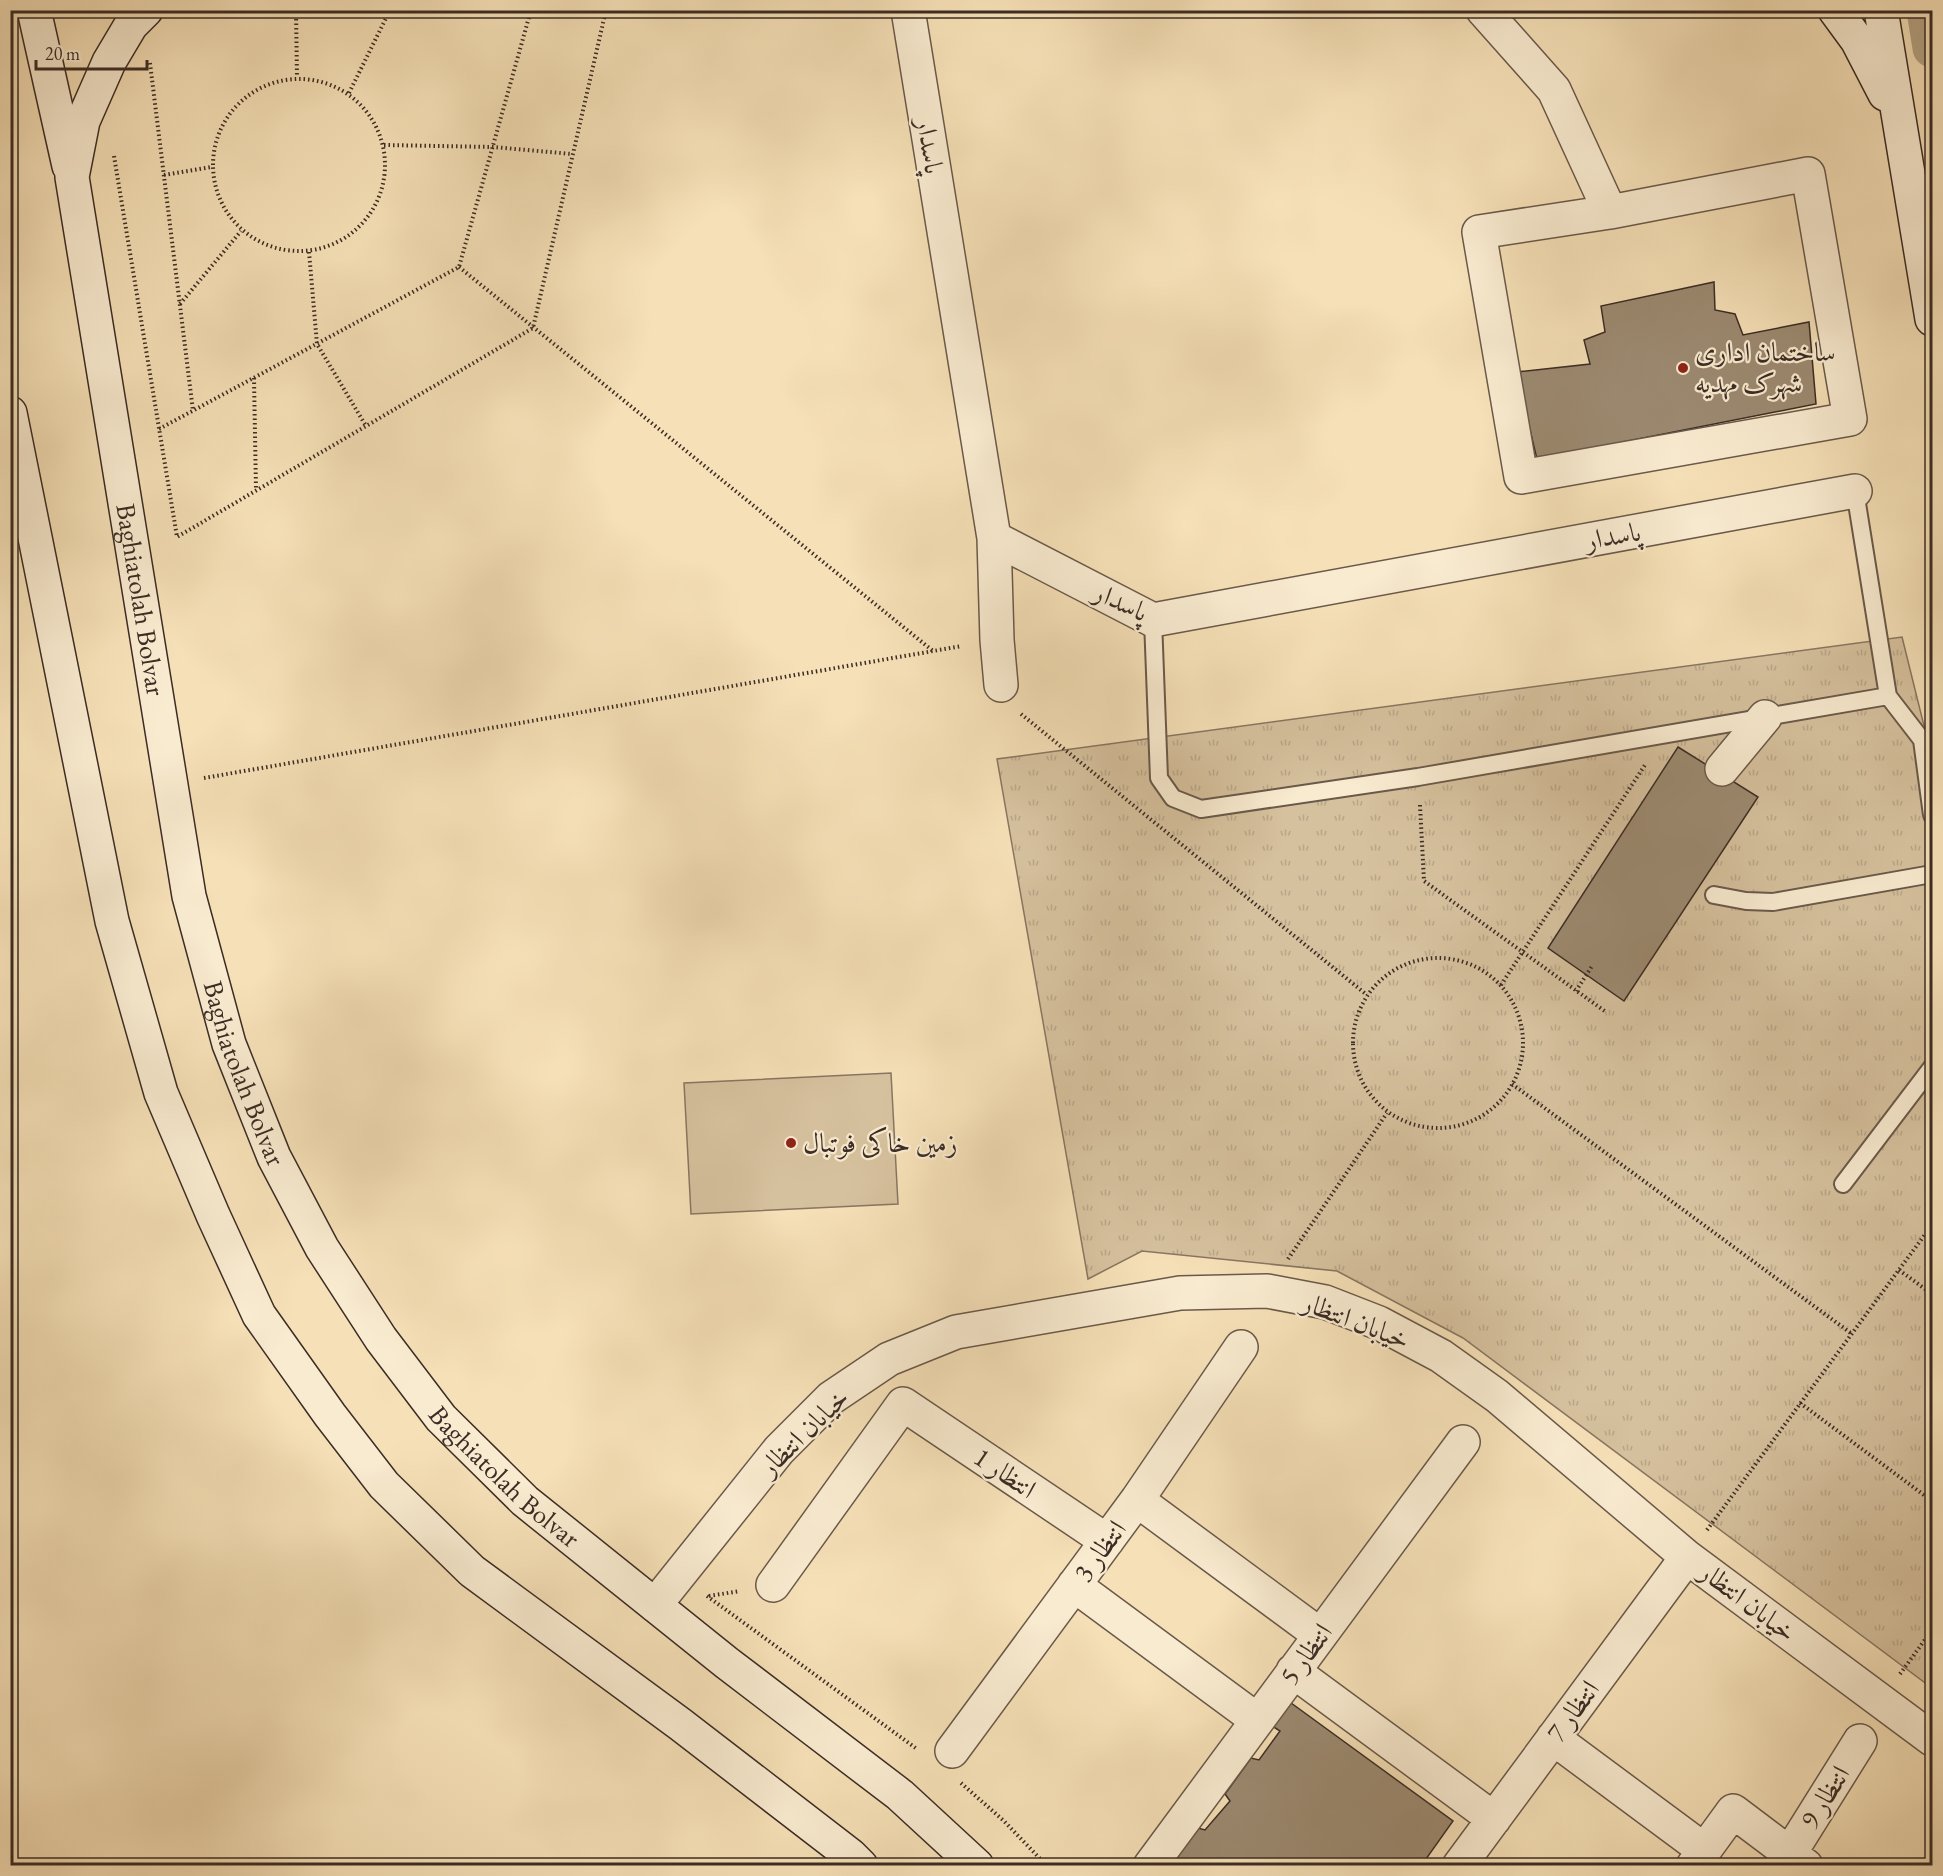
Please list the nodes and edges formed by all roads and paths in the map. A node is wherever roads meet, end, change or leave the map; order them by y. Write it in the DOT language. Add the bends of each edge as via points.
graph roads {
  1 [pos="34,10"];
  2 [pos="146,10"];
  3 [pos="297,10"];
  4 [pos="390,10"];
  5 [pos="531,10"];
  6 [pos="606,10"];
  7 [pos="908,10"];
  8 [pos="1483,10"];
  9 [pos="1835,10"];
  10 [pos="1881,10"];
  11 [pos="149,52"];
  12 [pos="297,77"];
  13 [pos="349,93"];
  14 [pos="1898,119"];
  15 [pos="384,145"];
  16 [pos="493,147"];
  17 [pos="113,150"];
  18 [pos="573,154"];
  19 [pos="211,167"];
  20 [pos="164,175"];
  21 [pos="72,177"];
  22 [pos="1610,212"];
  23 [pos="241,231"];
  24 [pos="309,252"];
  25 [pos="459,267"];
  26 [pos="180,304"];
  27 [pos="1932,319"];
  28 [pos="533,328"];
  29 [pos="317,344"];
  30 [pos="254,378"];
  31 [pos="193,411"];
  32 [pos="10,413"];
  33 [pos="366,426"];
  34 [pos="159,429"];
  35 [pos="256,491"];
  36 [pos="1855,491"];
  37 [pos="994,538"];
  38 [pos="1153,620"];
  39 [pos="998,640"];
  40 [pos="934,652"];
  41 [pos="1001,685"];
  42 [pos="1888,696"];
  43 [pos="1765,717"];
  44 [pos="1665,735"];
  45 [pos="1722,769"];
  46 [pos="1418,777"];
  47 [pos="171,783"];
  48 [pos="1932,815"];
  49 [pos="1932,874"];
  50 [pos="1714,895"];
  51 [pos="1522,953"];
  52 [pos="1592,966"];
  53 [pos="1501,985"];
  54 [pos="1576,991"];
  55 [pos="1366,995"];
  56 [pos="1606,1012"];
  57 [pos="1932,1066"];
  58 [pos="1512,1084"];
  59 [pos="1387,1113"];
  60 [pos="1843,1184"];
  61 [pos="1932,1225"];
  62 [pos="1899,1270"];
  63 [pos="1267,1291"];
  64 [pos="1932,1294"];
  65 [pos="1851,1334"];
  66 [pos="1241,1347"];
  67 [pos="1800,1403"];
  68 [pos="1462,1442"];
  69 [pos="1137,1500"];
  70 [pos="1932,1501"];
  71 [pos="1107,1541"];
  72 [pos="1687,1557"];
  73 [pos="773,1585"];
  74 [pos="1074,1585"];
  75 [pos="707,1596"];
  76 [pos="655,1605"];
  77 [pos="1932,1630"];
  78 [pos="1320,1635"];
  79 [pos="1293,1671"];
  80 [pos="1880,1700"];
  81 [pos="1257,1720"];
  82 [pos="1553,1738"];
  83 [pos="1932,1739"];
  84 [pos="1860,1741"];
  85 [pos="944,1761"];
  86 [pos="1494,1819"];
  87 [pos="1698,1858"];
  88 [pos="1798,1859"];
  89 [pos="861,1866"];
  90 [pos="977,1866"];
  91 [pos="1047,1866"];
  92 [pos="1150,1866"];
  93 [pos="1459,1866"];
  1 -- 21 [label="street"];
  2 -- 21 [label="street, Baghiatolah Bolvar" via="131,25 108,62 83,121"];
  3 -- 12 [label="path"];
  4 -- 13 [label="path"];
  5 -- 16 [label="path"];
  6 -- 18 [label="path"];
  7 -- 37 [label="street, پاسدار"];
  8 -- 22 [label="street" via="1554,90"];
  9 -- 14 [label="street" via="1857,39"];
  10 -- 14 [label="street"];
  11 -- 20 [label="path"];
  12 -- 13 [label="path" via="324,81"];
  12 -- 19 [label="path" via="253,90 222,123"];
  13 -- 15 [label="path" via="372,116"];
  14 -- 27 [label="street"];
  15 -- 16 [label="path"];
  15 -- 24 [label="path" via="385,182 370,215 344,240"];
  16 -- 18 [label="path"];
  16 -- 25 [label="path"];
  17 -- 34 [label="path"];
  18 -- 28 [label="path"];
  19 -- 20 [label="path"];
  19 -- 23 [label="path" via="219,202"];
  20 -- 26 [label="path"];
  21 -- 47 [label="street, Baghiatolah Bolvar"];
  22 -- 22 [label="street" via="1808,174 1850,419 1521,477 1479,232"];
  23 -- 24 [label="path" via="272,248"];
  23 -- 26 [label="path"];
  24 -- 29 [label="path"];
  25 -- 28 [label="path"];
  25 -- 29 [label="path"];
  26 -- 31 [label="path"];
  28 -- 33 [label="path"];
  28 -- 40 [label="path"];
  29 -- 30 [label="path"];
  29 -- 33 [label="path"];
  30 -- 31 [label="path"];
  30 -- 35 [label="path"];
  31 -- 34 [label="path"];
  32 -- 89 [label="street" via="112,921 161,1092 259,1314 384,1485 472,1570 680,1724"];
  33 -- 35 [label="path"];
  34 -- 35 [label="path" via="177,537"];
  36 -- 38 [label="street, پاسدار"];
  36 -- 42 [label="lane"];
  37 -- 38 [label="street, پاسدار"];
  37 -- 39 [label="street"];
  38 -- 46 [label="lane" via="1159,778 1173,798 1201,809"];
  39 -- 40 [label="path"];
  39 -- 41 [label="street"];
  40 -- 47 [label="path"];
  41 -- 55 [label="path" via="1022,716"];
  42 -- 43 [label="lane"];
  42 -- 48 [label="lane" via="1922,740"];
  43 -- 44 [label="lane"];
  43 -- 45 [label="street"];
  44 -- 46 [label="lane"];
  44 -- 51 [label="path"];
  46 -- 51 [label="path" via="1424,881"];
  47 -- 76 [label="street, Baghiatolah Bolvar" via="189,896 229,1044 274,1157 322,1248 381,1339 441,1418 525,1501"];
  49 -- 50 [label="lane" via="1773,902"];
  51 -- 53 [label="path"];
  51 -- 54 [label="path"];
  52 -- 54 [label="path"];
  53 -- 55 [label="path" via="1476,966 1446,958 1416,960 1388,973"];
  53 -- 58 [label="path" via="1515,1007 1522,1032 1522,1059"];
  54 -- 56 [label="path"];
  55 -- 59 [label="path" via="1353,1037 1356,1071 1369,1094"];
  57 -- 60 [label="lane"];
  58 -- 59 [label="path" via="1495,1107 1461,1125 1442,1129 1413,1125"];
  58 -- 65 [label="path"];
  59 -- 63 [label="path"];
  61 -- 62 [label="path"];
  62 -- 64 [label="path"];
  62 -- 65 [label="path"];
  63 -- 72 [label="street, خیابان انتظار" via="1325,1302 1379,1323 1441,1356 1497,1396"];
  63 -- 76 [label="street, خیابان انتظار" via="1180,1293 956,1332 889,1359 831,1398 779,1450"];
  65 -- 67 [label="path"];
  66 -- 69 [label="street, انتظار 3"];
  67 -- 70 [label="path"];
  67 -- 72 [label="path"];
  68 -- 78 [label="street, انتظار 5"];
  69 -- 71 [label="street, انتظار 3"];
  69 -- 78 [label="street"];
  71 -- 73 [label="street, انتظار 1" via="903,1404"];
  71 -- 74 [label="street, انتظار 3"];
  72 -- 80 [label="street, خیابان انتظار"];
  72 -- 82 [label="street, انتظار 7"];
  73 -- 75 [label="path"];
  74 -- 81 [label="street"];
  74 -- 85 [label="street, انتظار 3"];
  75 -- 76 [label="path"];
  75 -- 85 [label="path"];
  76 -- 90 [label="street, Baghiatolah Bolvar" via="900,1795"];
  77 -- 80 [label="path"];
  78 -- 79 [label="street, انتظار 5"];
  79 -- 81 [label="street, انتظار 5"];
  79 -- 86 [label="street"];
  80 -- 83 [label="street, خیابان انتظار"];
  81 -- 92 [label="street, انتظار 5"];
  82 -- 86 [label="street, انتظار 7"];
  82 -- 87 [label="street"];
  84 -- 88 [label="street, انتظار 9"];
  85 -- 91 [label="path"];
  86 -- 93 [label="street, انتظار 7"];
  87 -- 88 [label="street" via="1732,1811"];
}
